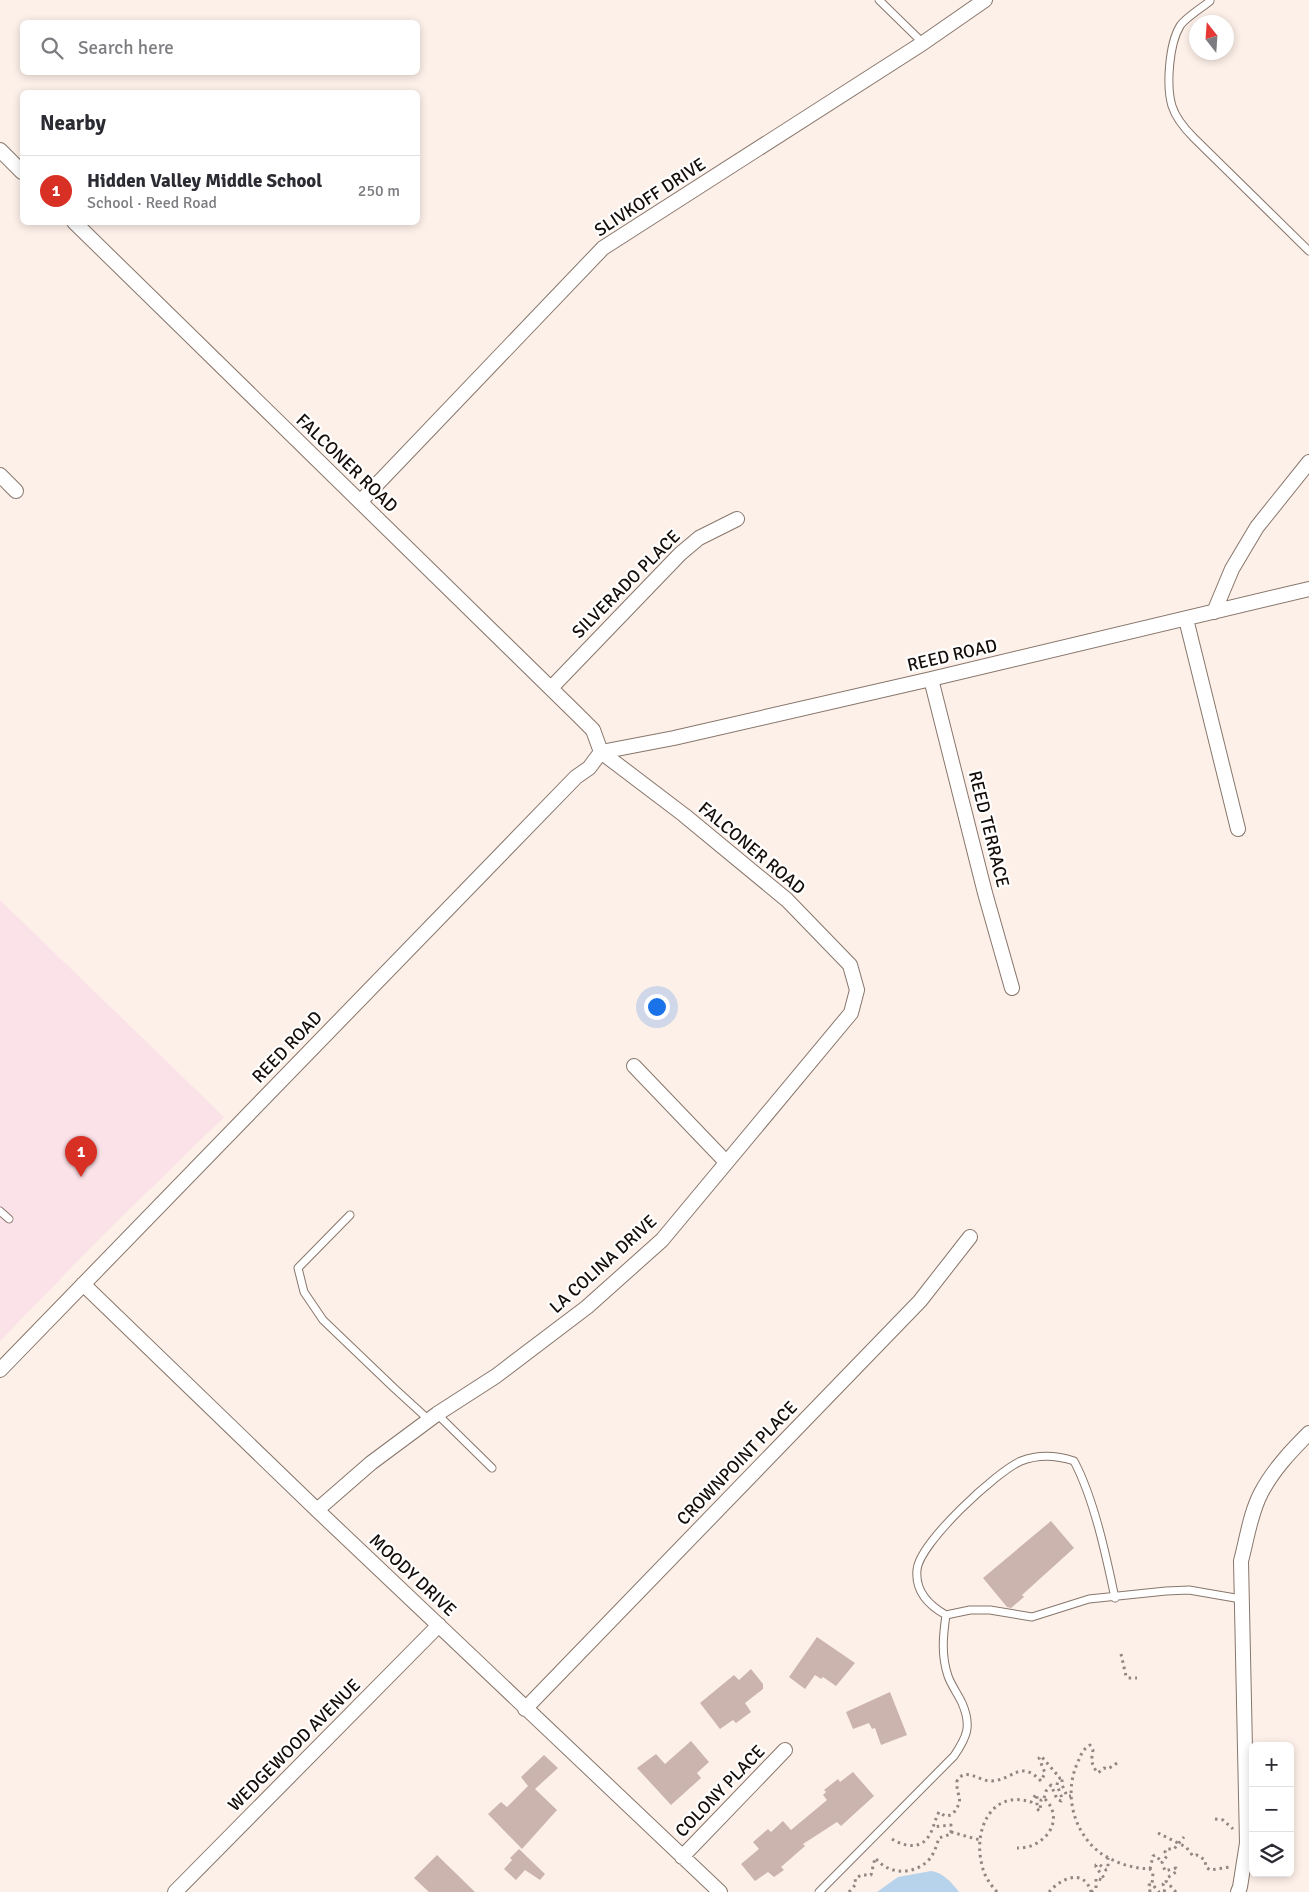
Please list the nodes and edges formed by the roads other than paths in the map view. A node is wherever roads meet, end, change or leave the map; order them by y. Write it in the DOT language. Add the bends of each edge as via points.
graph roads {
  1 [pos="879,0"];
  2 [pos="986,0"];
  3 [pos="1210,1"];
  4 [pos="923,43"];
  5 [pos="0,150"];
  6 [pos="20,170"];
  7 [pos="77,225"];
  8 [pos="1309,251"];
  9 [pos="1309,462"];
  10 [pos="0,475"];
  11 [pos="16,491"];
  12 [pos="360,502"];
  13 [pos="737,519"];
  14 [pos="1309,589"];
  15 [pos="1214,612"];
  16 [pos="1186,619"];
  17 [pos="931,679"];
  18 [pos="551,688"];
  19 [pos="601,752"];
  20 [pos="1238,829"];
  21 [pos="1012,988"];
  22 [pos="857,990"];
  23 [pos="634,1066"];
  24 [pos="726,1162"];
  25 [pos="0,1211"];
  26 [pos="350,1215"];
  27 [pos="9,1219"];
  28 [pos="970,1237"];
  29 [pos="83,1284"];
  30 [pos="0,1370"];
  31 [pos="433,1417"];
  32 [pos="1309,1433"];
  33 [pos="492,1468"];
  34 [pos="317,1510"];
  35 [pos="1115,1598"];
  36 [pos="1241,1599"];
  37 [pos="946,1615"];
  38 [pos="439,1625"];
  39 [pos="525,1709"];
  40 [pos="784,1750"];
  41 [pos="682,1857"];
  42 [pos="175,1892"];
  43 [pos="720,1892"];
  44 [pos="819,1892"];
  45 [pos="1238,1892"];
  1 -- 4 [label="lane"];
  2 -- 4 [label="street, SLIVKOFF DRIVE"];
  3 -- 8 [label="lane" via="1181,25 1174,43 1168,71 1172,106 1181,124 1194,138"];
  4 -- 12 [label="street, SLIVKOFF DRIVE" via="603,248"];
  5 -- 6 [label="street"];
  7 -- 12 [label="street, FALCONER ROAD"];
  9 -- 15 [label="street" via="1257,527 1232,569"];
  10 -- 11 [label="street"];
  12 -- 18 [label="street, FALCONER ROAD"];
  13 -- 18 [label="street, SILVERADO PLACE" via="699,538 680,554"];
  14 -- 15 [label="street, REED ROAD"];
  15 -- 16 [label="street, REED ROAD"];
  16 -- 17 [label="street, REED ROAD"];
  16 -- 20 [label="street"];
  17 -- 19 [label="street, REED ROAD"];
  17 -- 21 [label="street, REED TERRACE"];
  18 -- 19 [label="street, FALCONER ROAD" via="593,730"];
  19 -- 22 [label="street, FALCONER ROAD" via="787,900 850,965"];
  19 -- 29 [label="street, REED ROAD" via="589,768 576,777"];
  22 -- 24 [label="street, LA COLINA DRIVE" via="851,1013"];
  23 -- 24 [label="street"];
  24 -- 31 [label="street, LA COLINA DRIVE" via="662,1240 587,1307 496,1376"];
  25 -- 27 [label="lane"];
  26 -- 31 [label="lane" via="298,1268 304,1292 323,1320 394,1388"];
  28 -- 39 [label="street, CROWNPOINT PLACE" via="920,1301"];
  29 -- 30 [label="street, REED ROAD"];
  29 -- 34 [label="street, MOODY DRIVE"];
  31 -- 33 [label="lane"];
  31 -- 34 [label="street, LA COLINA DRIVE"];
  32 -- 36 [label="street" via="1276,1470 1260,1494 1241,1561"];
  34 -- 38 [label="street, MOODY DRIVE"];
  35 -- 36 [label="lane" via="1189,1590"];
  35 -- 37 [label="lane" via="1089,1599 1032,1617 980,1610"];
  35 -- 37 [label="lane" via="1082,1476 1074,1461 1047,1456 1020,1462 1004,1471 929,1543 917,1568 918,1585 923,1597"];
  36 -- 45 [label="street" via="1247,1843"];
  37 -- 44 [label="lane" via="942,1640 945,1661 948,1677 963,1704 968,1724 965,1740 954,1756"];
  38 -- 39 [label="street, MOODY DRIVE"];
  38 -- 42 [label="street, WEDGEWOOD AVENUE"];
  39 -- 41 [label="street, MOODY DRIVE"];
  40 -- 41 [label="street, COLONY PLACE"];
  41 -- 43 [label="street, MOODY DRIVE"];
}
